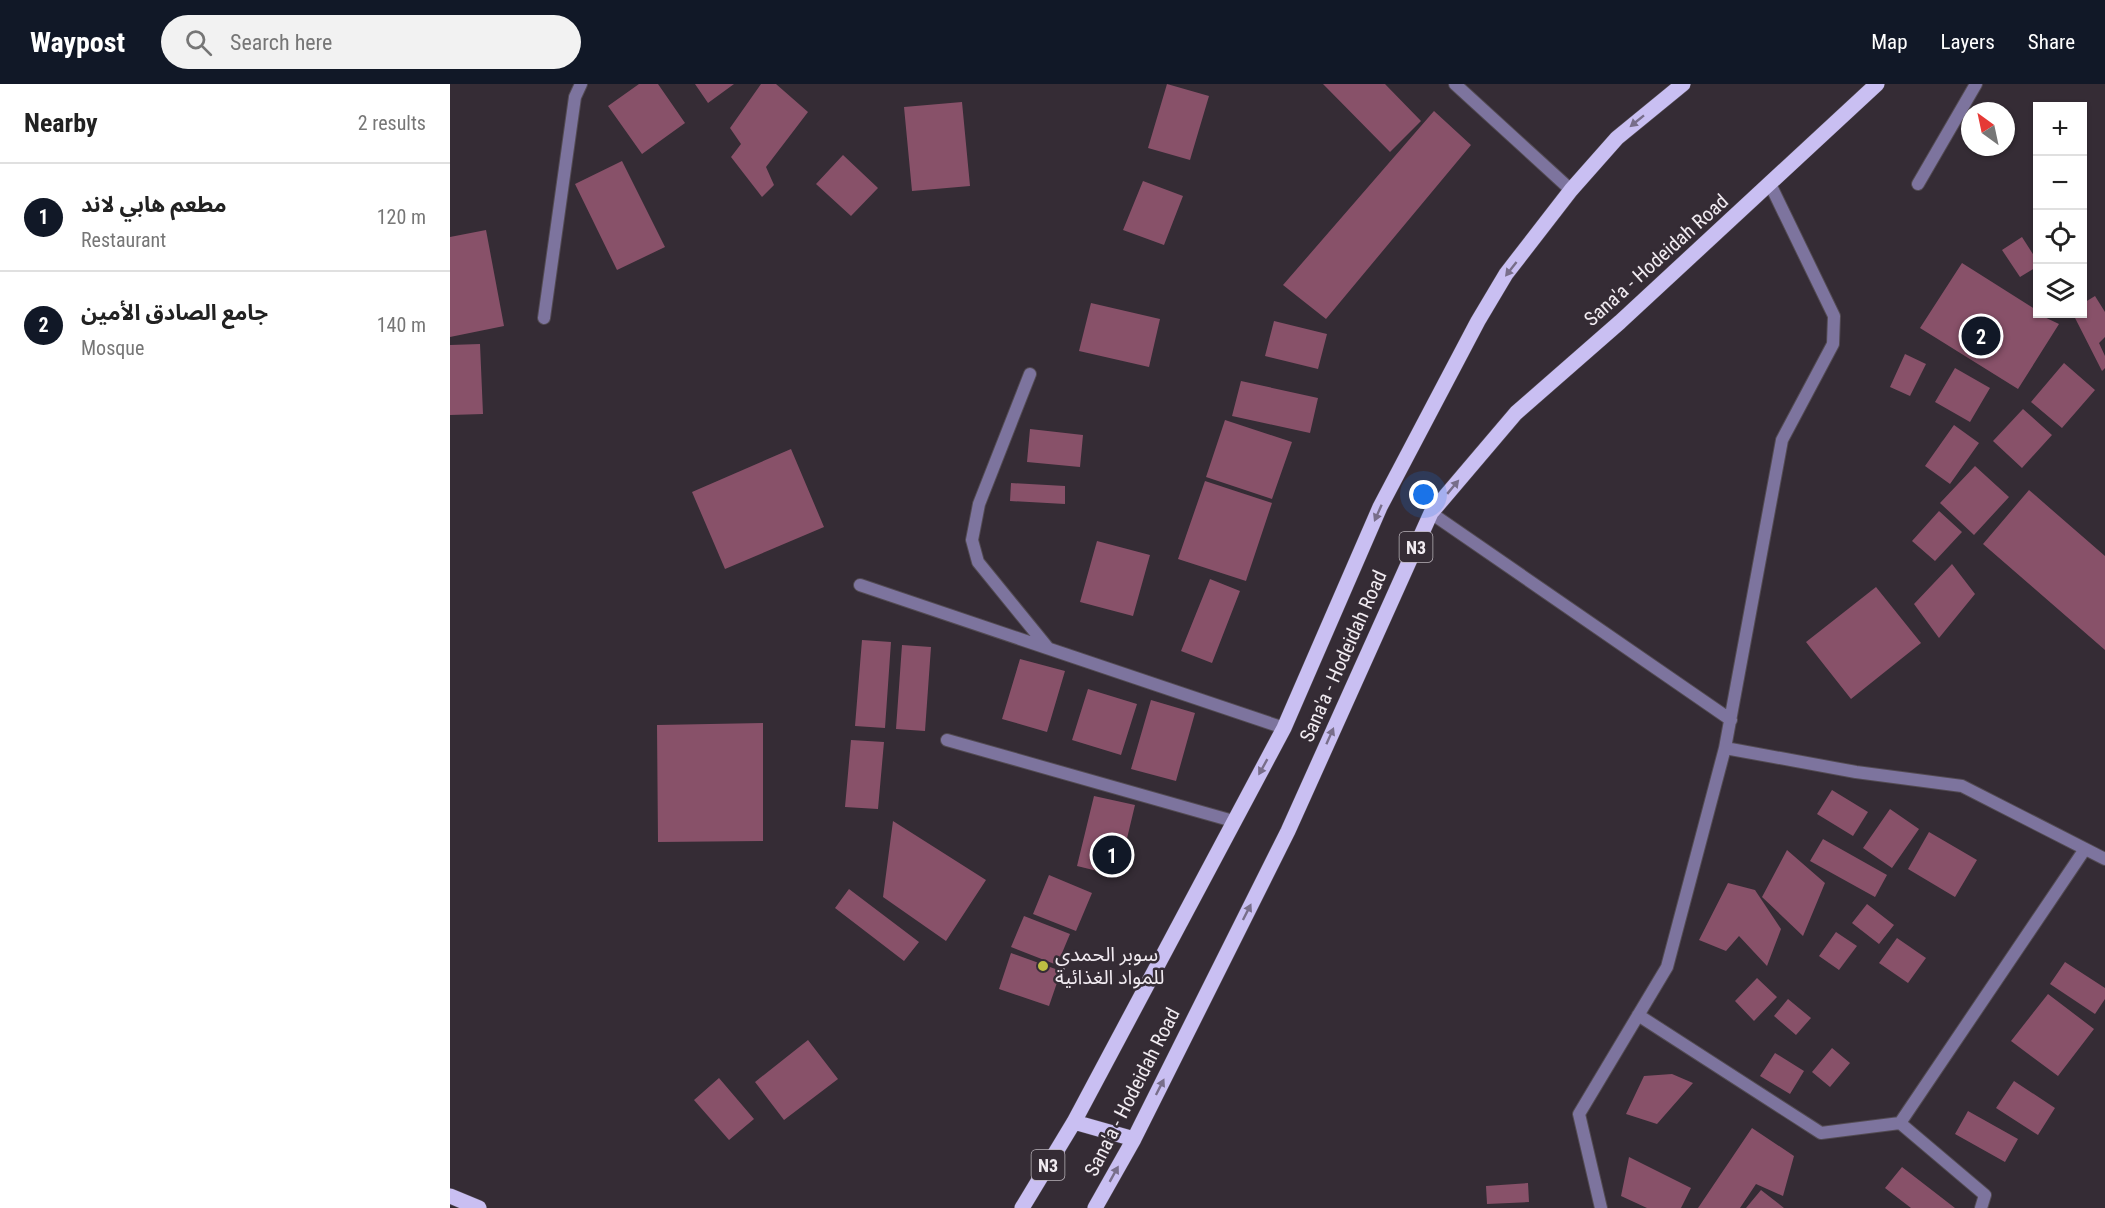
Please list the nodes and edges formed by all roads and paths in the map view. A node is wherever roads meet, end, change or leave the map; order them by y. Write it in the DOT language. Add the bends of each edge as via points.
graph roads {
  1 [pos="581,84"];
  2 [pos="1455,84"];
  3 [pos="1683,84"];
  4 [pos="1877,84"];
  5 [pos="1976,84"];
  6 [pos="1770,184"];
  7 [pos="1918,184"];
  8 [pos="1571,190"];
  9 [pos="544,318"];
  10 [pos="1030,374"];
  11 [pos="1431,513"];
  12 [pos="860,585"];
  13 [pos="1048,648"];
  14 [pos="1731,720"];
  15 [pos="1284,728"];
  16 [pos="947,740"];
  17 [pos="1725,748"];
  18 [pos="1233,821"];
  19 [pos="2085,849"];
  20 [pos="2105,859"];
  21 [pos="1638,1015"];
  22 [pos="1074,1122"];
  23 [pos="1900,1123"];
  24 [pos="1134,1139"];
  25 [pos="450,1196"];
  26 [pos="479,1208"];
  27 [pos="1022,1208"];
  28 [pos="1095,1208"];
  29 [pos="1601,1208"];
  30 [pos="1981,1208"];
  1 -- 9 [label="street" via="575,97"];
  2 -- 8 [label="street"];
  3 -- 8 [label="main road, Sana'a - Hodeidah Road / N3, one-way" via="1617,138"];
  4 -- 6 [label="main road, Sana'a - Hodeidah Road / N3"];
  5 -- 7 [label="street"];
  11 -- 6 [label="main road, Sana'a - Hodeidah Road / N3, one-way" via="1516,413"];
  6 -- 14 [label="street" via="1834,316 1833,344 1782,440"];
  8 -- 15 [label="main road, Sana'a - Hodeidah Road / N3, one-way" via="1506,274 1478,321 1380,507"];
  10 -- 13 [label="street" via="979,504 972,540 978,562"];
  11 -- 14 [label="street"];
  24 -- 11 [label="main road, Sana'a - Hodeidah Road / N3, one-way" via="1288,831"];
  12 -- 13 [label="street"];
  13 -- 15 [label="street"];
  14 -- 17 [label="street"];
  15 -- 18 [label="main road, Sana'a - Hodeidah Road / N3, one-way"];
  16 -- 18 [label="street"];
  17 -- 19 [label="street" via="1962,786"];
  17 -- 21 [label="street" via="1667,967"];
  18 -- 22 [label="main road, Sana'a - Hodeidah Road / N3"];
  19 -- 20 [label="street"];
  19 -- 23 [label="street"];
  21 -- 23 [label="street" via="1821,1132"];
  21 -- 29 [label="street" via="1579,1113"];
  22 -- 24 [label="main road"];
  22 -- 27 [label="main road, Sana'a - Hodeidah Road / N3"];
  23 -- 30 [label="street" via="1985,1195"];
  28 -- 24 [label="main road, Sana'a - Hodeidah Road / N3, one-way"];
  25 -- 26 [label="main road"];
}
